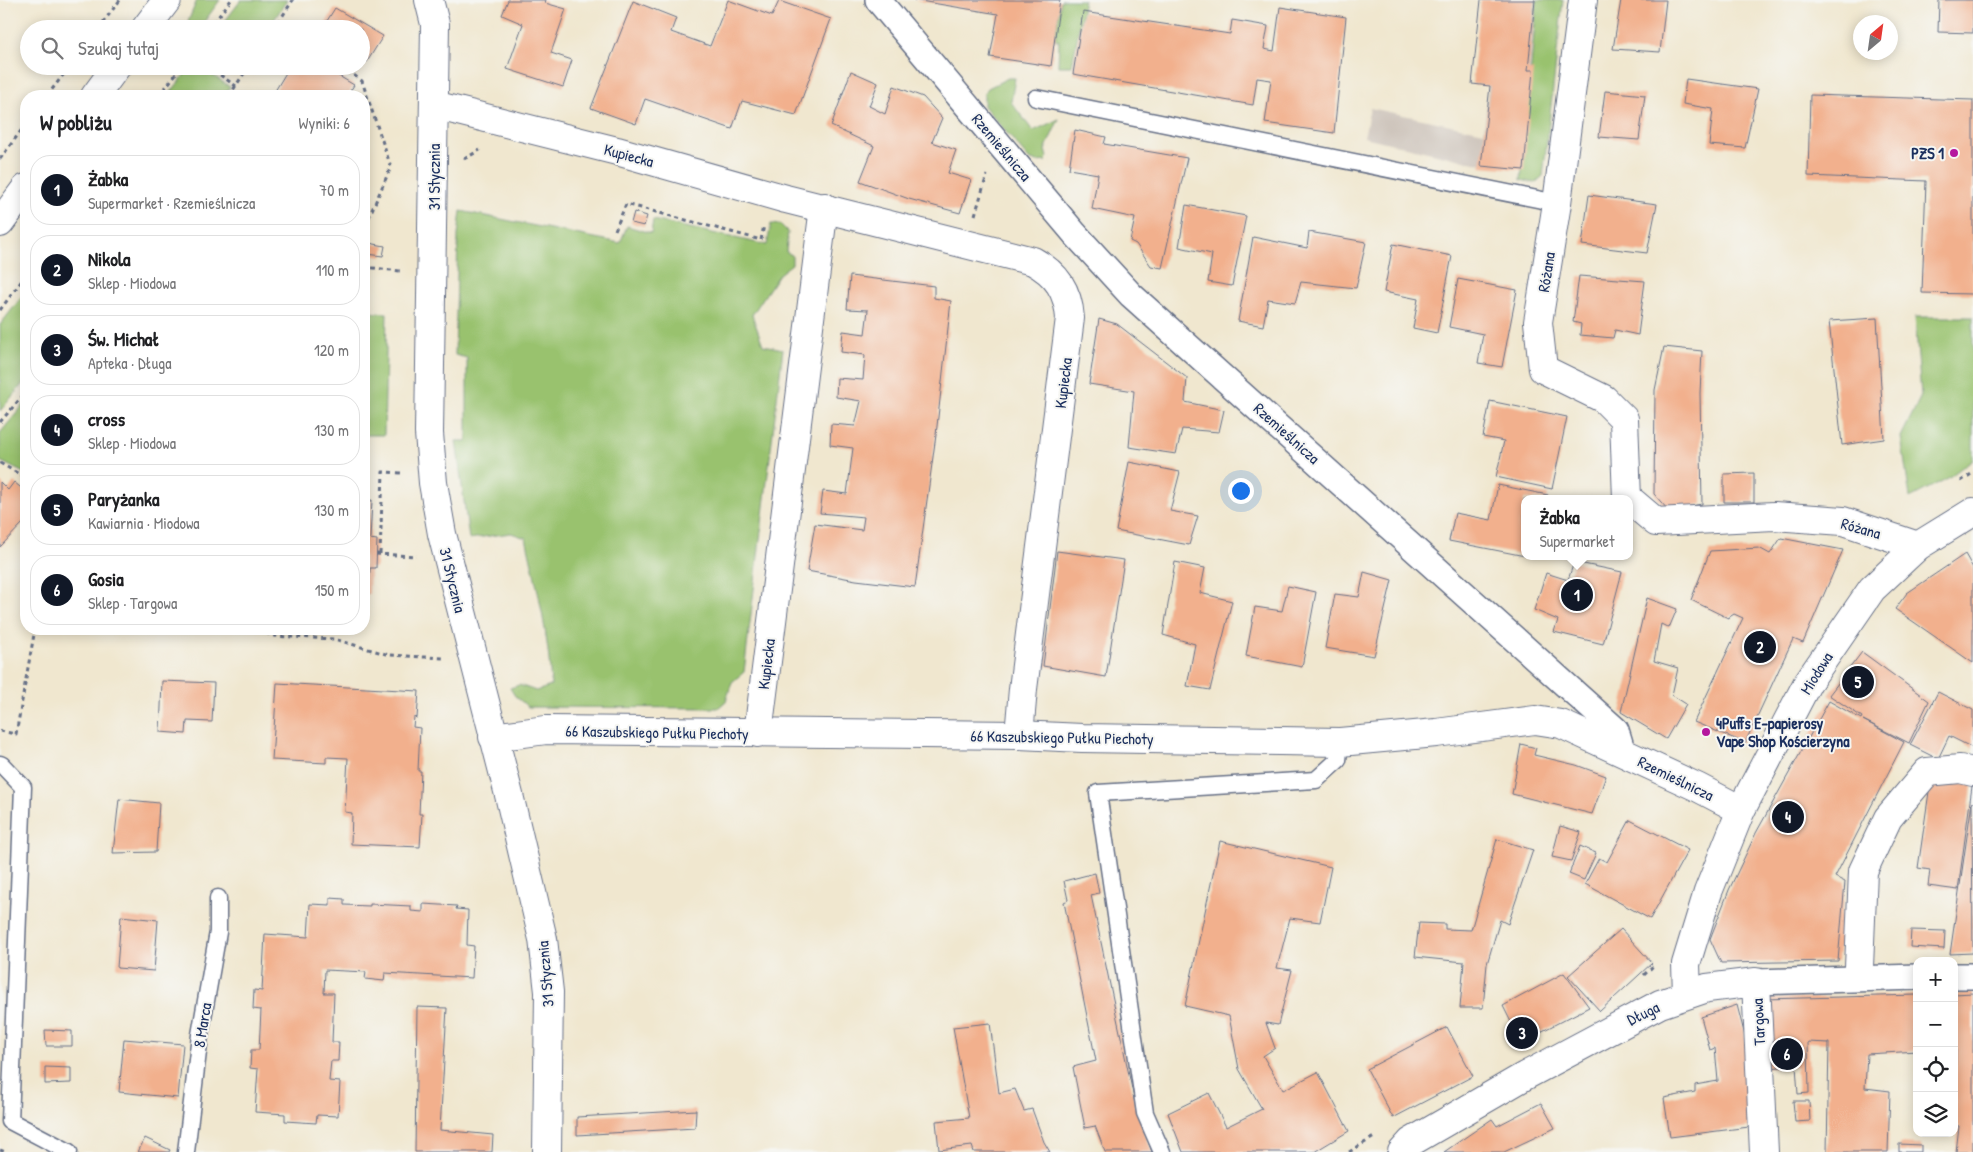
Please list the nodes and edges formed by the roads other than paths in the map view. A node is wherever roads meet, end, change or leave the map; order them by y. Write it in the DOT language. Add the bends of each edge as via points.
graph roads {
  1 [pos="167,0"];
  2 [pos="429,0"];
  3 [pos="878,0"];
  4 [pos="1583,0"];
  5 [pos="152,20"];
  6 [pos="110,75"];
  7 [pos="99,90"];
  8 [pos="1036,98"];
  9 [pos="434,105"];
  10 [pos="20,196"];
  11 [pos="1557,203"];
  12 [pos="824,207"];
  13 [pos="0,223"];
  14 [pos="1628,495"];
  15 [pos="1633,504"];
  16 [pos="1973,512"];
  17 [pos="1918,546"];
  18 [pos="758,733"];
  19 [pos="1018,735"];
  20 [pos="494,737"];
  21 [pos="1340,742"];
  22 [pos="1623,753"];
  23 [pos="0,764"];
  24 [pos="1973,772"];
  25 [pos="1741,810"];
  26 [pos="218,898"];
  27 [pos="1859,966"];
  28 [pos="1958,976"];
  29 [pos="1973,976"];
  30 [pos="1913,977"];
  31 [pos="1756,982"];
  32 [pos="1687,994"];
  33 [pos="69,1152"];
  34 [pos="186,1152"];
  35 [pos="547,1152"];
  36 [pos="1162,1152"];
  37 [pos="1402,1152"];
  38 [pos="1764,1152"];
  1 -- 5 [label="street"];
  2 -- 9 [label="street, 31 Stycznia" via="435,24"];
  3 -- 22 [label="street, Rzemieślnicza" via="1075,234 1131,295 1616,730"];
  4 -- 11 [label="street, Różana"];
  6 -- 7 [label="street"];
  8 -- 11 [label="lane"];
  9 -- 12 [label="street, Kupiecka"];
  9 -- 20 [label="street, 31 Stycznia" via="430,443 433,483 442,534"];
  10 -- 13 [label="street"];
  11 -- 14 [label="street, Różana" via="1538,322 1543,369 1604,399 1624,419"];
  12 -- 18 [label="street, Kupiecka"];
  12 -- 19 [label="street, Kupiecka" via="1033,261 1054,276 1066,296 1070,318 1064,376"];
  15 -- 17 [label="street, Różana" via="1656,522 1774,516 1843,521"];
  16 -- 17 [label="street, Miodowa"];
  17 -- 25 [label="street, Miodowa" via="1872,589 1814,674"];
  18 -- 19 [label="street, 66 Kaszubskiego Pułku Piechoty"];
  18 -- 20 [label="street, 66 Kaszubskiego Pułku Piechoty" via="546,730"];
  19 -- 21 [label="street, 66 Kaszubskiego Pułku Piechoty"];
  20 -- 35 [label="street, 31 Stycznia" via="543,939 549,992"];
  21 -- 22 [label="street, 66 Kaszubskiego Pułku Piechoty" via="1535,720 1561,724"];
  21 -- 36 [label="lane" via="1338,760 1316,780 1098,793 1145,1113"];
  22 -- 25 [label="street, Rzemieślnicza"];
  23 -- 33 [label="lane" via="23,787 10,1121"];
  24 -- 27 [label="street" via="1960,768 1927,772 1888,818 1864,871"];
  25 -- 32 [label="street, Miodowa" via="1689,949"];
  26 -- 34 [label="lane, 8 Marca" via="218,932 200,1035"];
  28 -- 29 [label="street"];
  30 -- 31 [label="street, Długa"];
  31 -- 32 [label="street, Długa" via="1715,986"];
  31 -- 38 [label="street, Targowa"];
  32 -- 37 [label="street, Długa" via="1633,1018 1523,1077 1410,1142"];
}
